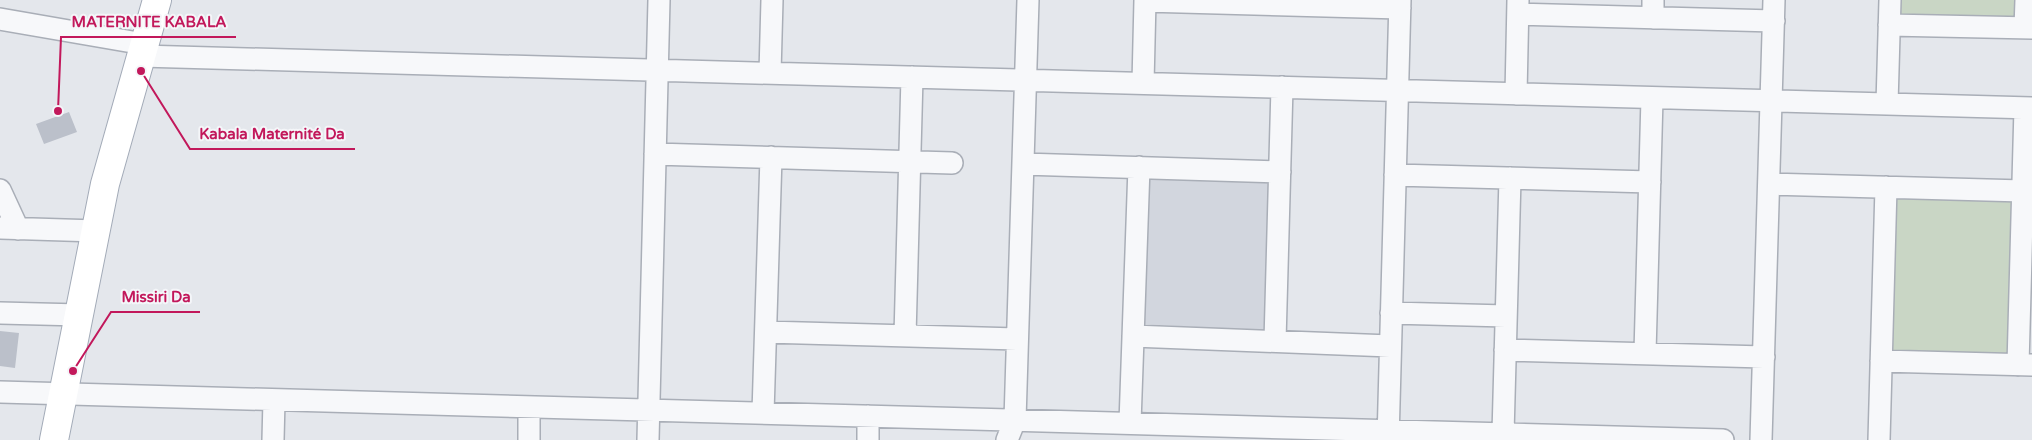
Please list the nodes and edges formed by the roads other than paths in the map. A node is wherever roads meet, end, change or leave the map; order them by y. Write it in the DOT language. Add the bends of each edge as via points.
graph roads {
  1 [pos="157,0"];
  2 [pos="659,0"];
  3 [pos="772,0"];
  4 [pos="1028,0"];
  5 [pos="1774,0"];
  6 [pos="1890,0"];
  7 [pos="2026,0"];
  8 [pos="1145,1"];
  9 [pos="1282,2"];
  10 [pos="1400,4"];
  11 [pos="1518,7"];
  12 [pos="1653,9"];
  13 [pos="0,19"];
  14 [pos="1774,21"];
  15 [pos="1889,24"];
  16 [pos="2029,28"];
  17 [pos="142,50"];
  18 [pos="657,70"];
  19 [pos="770,73"];
  20 [pos="912,77"];
  21 [pos="1026,80"];
  22 [pos="1143,83"];
  23 [pos="1282,87"];
  24 [pos="1398,91"];
  25 [pos="1516,94"];
  26 [pos="1652,98"];
  27 [pos="1771,101"];
  28 [pos="1887,104"];
  29 [pos="2028,108"];
  30 [pos="655,154"];
  31 [pos="770,157"];
  32 [pos="910,161"];
  33 [pos="952,162"];
  34 [pos="1023,164"];
  35 [pos="1139,167"];
  36 [pos="1280,172"];
  37 [pos="1395,175"];
  38 [pos="1510,178"];
  39 [pos="1650,182"];
  40 [pos="1769,184"];
  41 [pos="1886,187"];
  42 [pos="0,190"];
  43 [pos="2023,191"];
  44 [pos="9,229"];
  45 [pos="97,231"];
  46 [pos="0,313"];
  47 [pos="1391,313"];
  48 [pos="80,316"];
  49 [pos="1506,316"];
  50 [pos="766,332"];
  51 [pos="905,336"];
  52 [pos="1133,336"];
  53 [pos="1017,339"];
  54 [pos="1275,341"];
  55 [pos="1390,346"];
  56 [pos="1505,350"];
  57 [pos="1645,354"];
  58 [pos="1764,357"];
  59 [pos="1881,361"];
  60 [pos="2025,365"];
  61 [pos="0,392"];
  62 [pos="64,394"];
  63 [pos="274,400"];
  64 [pos="529,407"];
  65 [pos="648,410"];
  66 [pos="763,413"];
  67 [pos="868,416"];
  68 [pos="1130,423"];
  69 [pos="1011,430"];
  70 [pos="1186,432"];
  71 [pos="1503,434"];
  72 [pos="1388,435"];
  73 [pos="1645,439"];
  74 [pos="54,440"];
  75 [pos="273,440"];
  76 [pos="529,440"];
  77 [pos="648,440"];
  78 [pos="868,440"];
  79 [pos="1723,440"];
  80 [pos="1761,440"];
  81 [pos="1879,440"];
  1 -- 17 [label="main road"];
  2 -- 18 [label="street"];
  3 -- 19 [label="street"];
  4 -- 21 [label="street"];
  5 -- 14 [label="street"];
  6 -- 15 [label="street"];
  7 -- 16 [label="street"];
  8 -- 9 [label="street"];
  8 -- 22 [label="street"];
  9 -- 10 [label="street"];
  10 -- 24 [label="street"];
  11 -- 12 [label="street"];
  11 -- 25 [label="street"];
  12 -- 14 [label="street"];
  13 -- 17 [label="street"];
  14 -- 27 [label="street"];
  15 -- 16 [label="street"];
  15 -- 28 [label="street"];
  17 -- 18 [label="street"];
  17 -- 45 [label="main road" via="105,184"];
  18 -- 19 [label="street"];
  18 -- 30 [label="street"];
  19 -- 20 [label="street"];
  20 -- 21 [label="street"];
  20 -- 32 [label="street"];
  21 -- 22 [label="street"];
  21 -- 34 [label="street"];
  22 -- 23 [label="street"];
  23 -- 24 [label="street"];
  23 -- 36 [label="street"];
  24 -- 25 [label="street"];
  24 -- 37 [label="street"];
  25 -- 26 [label="street"];
  26 -- 27 [label="street"];
  26 -- 39 [label="street"];
  27 -- 28 [label="street"];
  27 -- 40 [label="street"];
  28 -- 29 [label="street"];
  29 -- 43 [label="street"];
  30 -- 31 [label="street"];
  30 -- 65 [label="street"];
  31 -- 32 [label="street"];
  31 -- 50 [label="street"];
  32 -- 33 [label="street"];
  32 -- 51 [label="street"];
  34 -- 35 [label="street"];
  34 -- 53 [label="street"];
  35 -- 36 [label="street"];
  35 -- 52 [label="street"];
  36 -- 54 [label="street"];
  37 -- 38 [label="street"];
  37 -- 47 [label="street"];
  38 -- 39 [label="street"];
  38 -- 49 [label="street"];
  39 -- 57 [label="street"];
  40 -- 41 [label="street"];
  40 -- 58 [label="street"];
  41 -- 43 [label="street"];
  41 -- 59 [label="street"];
  42 -- 44 [label="street"];
  43 -- 60 [label="street"];
  44 -- 45 [label="street"];
  45 -- 48 [label="main road"];
  46 -- 48 [label="street"];
  47 -- 49 [label="street"];
  47 -- 55 [label="street"];
  48 -- 62 [label="main road"];
  49 -- 56 [label="street"];
  50 -- 51 [label="street"];
  50 -- 66 [label="street"];
  51 -- 53 [label="street"];
  52 -- 54 [label="street"];
  52 -- 68 [label="street"];
  53 -- 69 [label="street"];
  54 -- 55 [label="street"];
  55 -- 72 [label="street"];
  56 -- 57 [label="street"];
  56 -- 71 [label="street"];
  57 -- 58 [label="street"];
  58 -- 80 [label="street"];
  59 -- 60 [label="street"];
  59 -- 81 [label="street"];
  61 -- 62 [label="street"];
  62 -- 63 [label="street"];
  62 -- 74 [label="main road"];
  63 -- 64 [label="street"];
  63 -- 75 [label="street"];
  64 -- 65 [label="street"];
  64 -- 76 [label="street"];
  65 -- 66 [label="street"];
  65 -- 77 [label="street"];
  66 -- 67 [label="street"];
  67 -- 69 [label="street"];
  67 -- 78 [label="street"];
  68 -- 69 [label="street"];
  68 -- 70 [label="street"];
  70 -- 72 [label="street"];
  71 -- 72 [label="street"];
  71 -- 73 [label="street"];
  73 -- 79 [label="street"];
}
